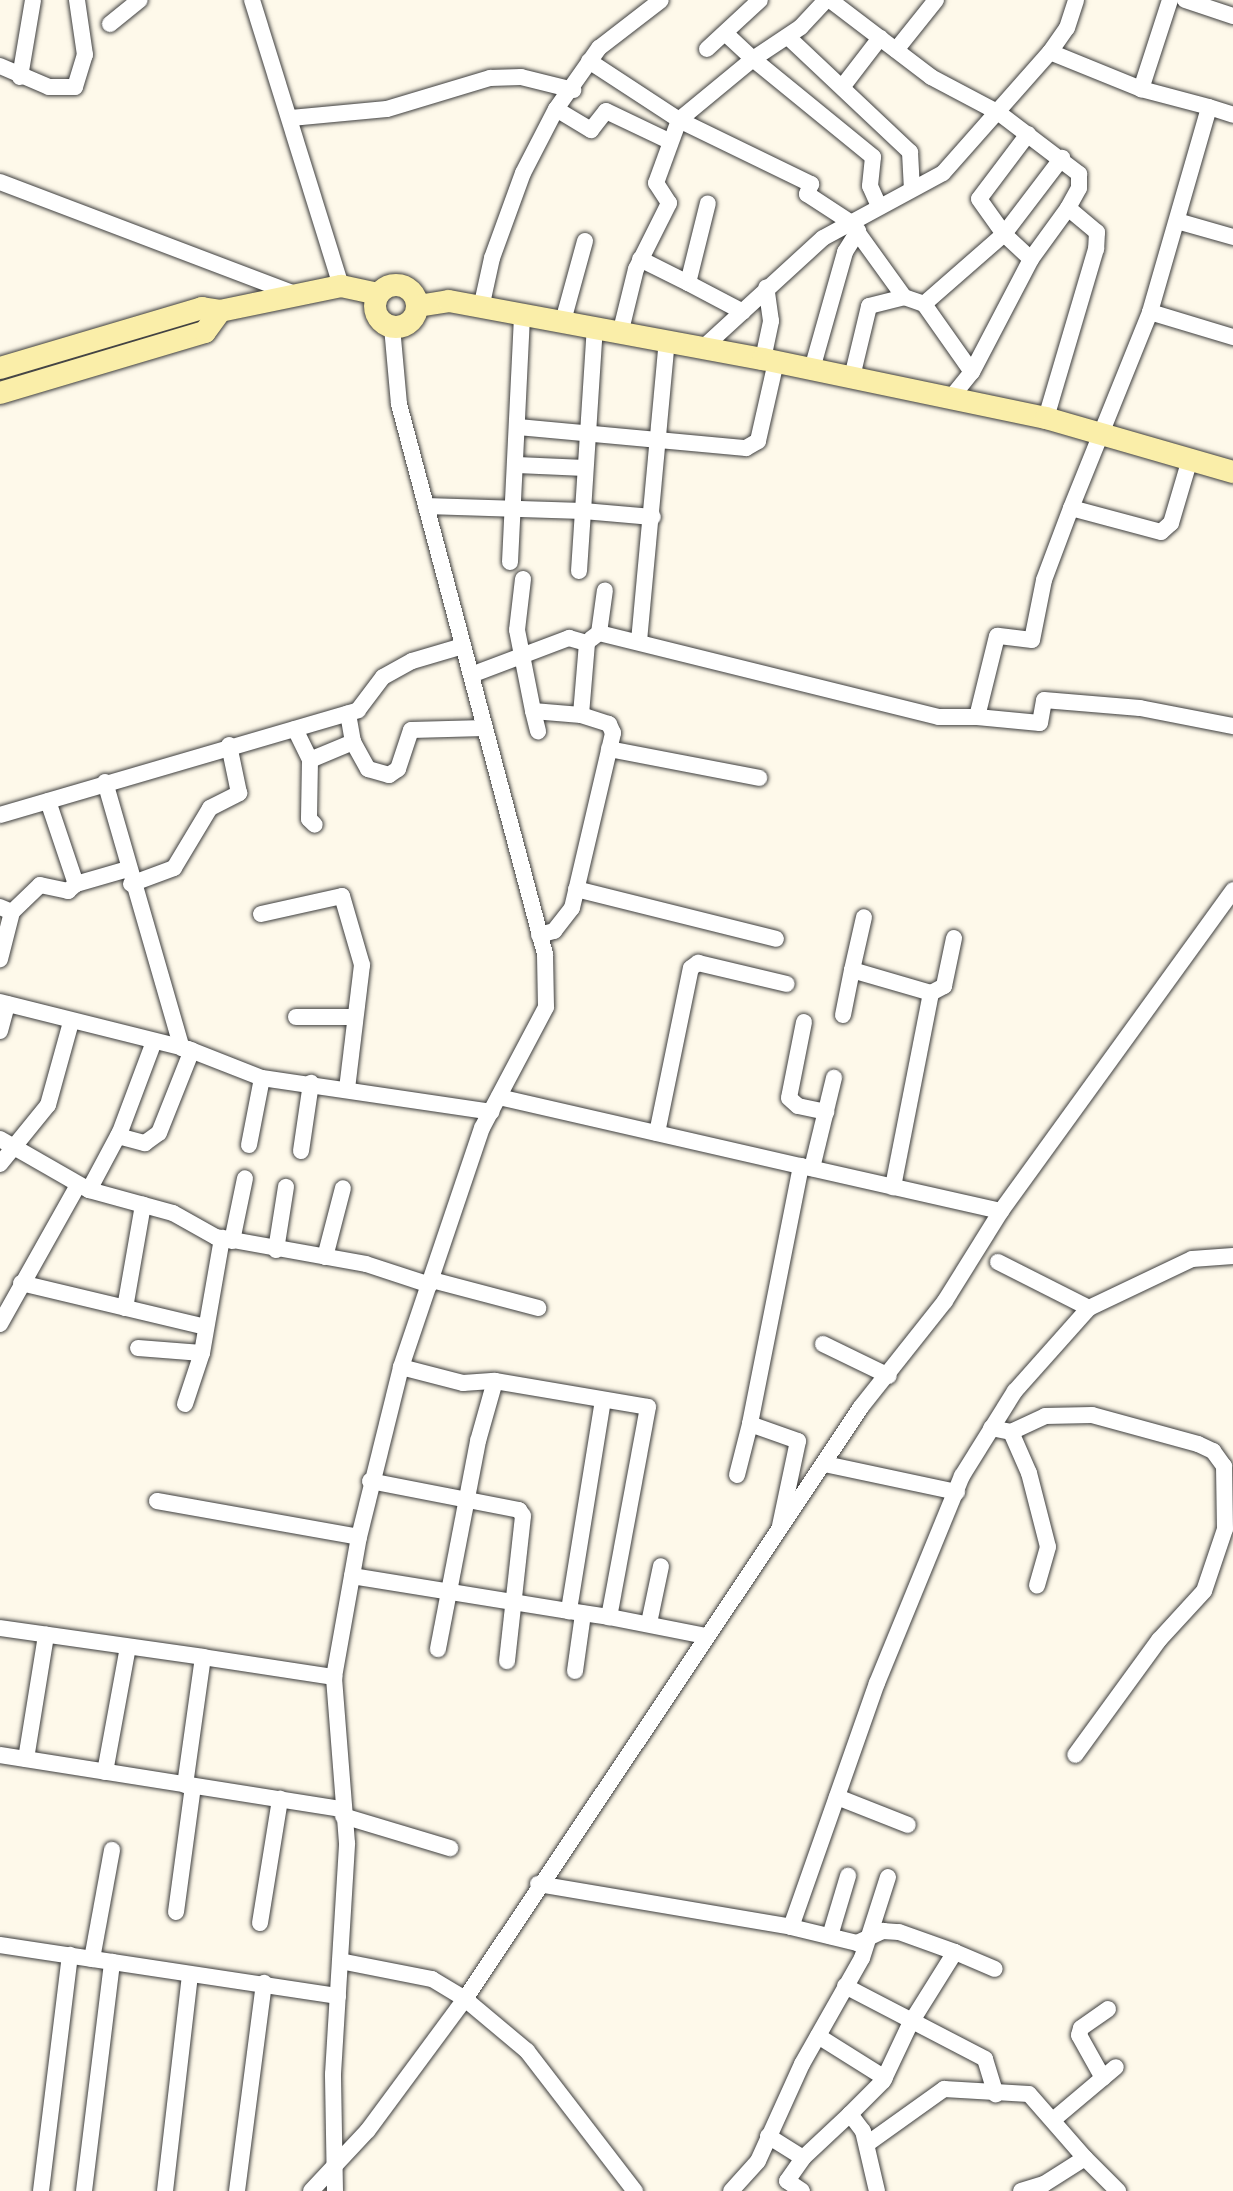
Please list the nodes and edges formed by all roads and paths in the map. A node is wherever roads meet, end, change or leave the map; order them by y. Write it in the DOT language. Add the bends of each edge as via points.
graph roads {
  1 [pos="33,0"];
  2 [pos="77,0"];
  3 [pos="140,0"];
  4 [pos="252,0"];
  5 [pos="661,0"];
  6 [pos="760,0"];
  7 [pos="828,0"];
  8 [pos="936,0"];
  9 [pos="1076,0"];
  10 [pos="1170,0"];
  11 [pos="1185,0"];
  12 [pos="1233,16"];
  13 [pos="110,24"];
  14 [pos="725,33"];
  15 [pos="788,37"];
  16 [pos="880,38"];
  17 [pos="707,49"];
  18 [pos="896,50"];
  19 [pos="1050,52"];
  20 [pos="753,59"];
  21 [pos="589,61"];
  22 [pos="0,66"];
  23 [pos="20,77"];
  24 [pos="843,86"];
  25 [pos="1141,89"];
  26 [pos="573,90"];
  27 [pos="1209,107"];
  28 [pos="556,109"];
  29 [pos="999,113"];
  30 [pos="1233,115"];
  31 [pos="291,118"];
  32 [pos="679,120"];
  33 [pos="1028,134"];
  34 [pos="669,141"];
  35 [pos="1062,158"];
  36 [pos="0,182"];
  37 [pos="912,187"];
  38 [pos="708,203"];
  39 [pos="878,204"];
  40 [pos="1068,208"];
  41 [pos="1177,221"];
  42 [pos="854,227"];
  43 [pos="1004,234"];
  44 [pos="1233,237"];
  45 [pos="585,241"];
  46 [pos="640,259"];
  47 [pos="1031,259"];
  48 [pos="688,283"];
  49 [pos="341,286"];
  50 [pos="766,287"];
  51 [pos="292,293"];
  52 [pos="378,294"];
  53 [pos="904,297"];
  54 [pos="924,304"];
  55 [pos="418,306"];
  56 [pos="481,308"];
  57 [pos="220,311"];
  58 [pos="743,312"];
  59 [pos="1150,312"];
  60 [pos="522,314"];
  61 [pos="563,321"];
  62 [pos="595,326"];
  63 [pos="392,327"];
  64 [pos="621,330"];
  65 [pos="1233,337"];
  66 [pos="667,340"];
  67 [pos="704,347"];
  68 [pos="769,361"];
  69 [pos="0,368"];
  70 [pos="812,369"];
  71 [pos="972,372"];
  72 [pos="852,377"];
  73 [pos="0,393"];
  74 [pos="950,399"];
  75 [pos="1046,418"];
  76 [pos="518,427"];
  77 [pos="1098,432"];
  78 [pos="587,433"];
  79 [pos="660,437"];
  80 [pos="1190,459"];
  81 [pos="517,465"];
  82 [pos="585,468"];
  83 [pos="1233,472"];
  84 [pos="426,506"];
  85 [pos="511,506"];
  86 [pos="1071,508"];
  87 [pos="583,511"];
  88 [pos="653,517"];
  89 [pos="510,562"];
  90 [pos="579,571"];
  91 [pos="523,579"];
  92 [pos="605,590"];
  93 [pos="593,638"];
  94 [pos="639,641"];
  95 [pos="463,646"];
  96 [pos="521,660"];
  97 [pos="471,675"];
  98 [pos="533,711"];
  99 [pos="348,713"];
  100 [pos="581,715"];
  101 [pos="977,717"];
  102 [pos="1233,726"];
  103 [pos="485,728"];
  104 [pos="295,729"];
  105 [pos="538,731"];
  106 [pos="353,742"];
  107 [pos="229,745"];
  108 [pos="609,749"];
  109 [pos="310,760"];
  110 [pos="759,778"];
  111 [pos="105,782"];
  112 [pos="48,801"];
  113 [pos="0,815"];
  114 [pos="315,825"];
  115 [pos="129,877"];
  116 [pos="76,884"];
  117 [pos="576,889"];
  118 [pos="1233,890"];
  119 [pos="6,910"];
  120 [pos="261,914"];
  121 [pos="864,917"];
  122 [pos="539,935"];
  123 [pos="954,938"];
  124 [pos="776,939"];
  125 [pos="1,952"];
  126 [pos="852,970"];
  127 [pos="787,984"];
  128 [pos="931,993"];
  129 [pos="4,1003"];
  130 [pos="843,1015"];
  131 [pos="296,1017"];
  132 [pos="352,1017"];
  133 [pos="71,1022"];
  134 [pos="804,1022"];
  135 [pos="0,1031"];
  136 [pos="153,1044"];
  137 [pos="187,1049"];
  138 [pos="262,1078"];
  139 [pos="834,1078"];
  140 [pos="311,1083"];
  141 [pos="347,1089"];
  142 [pos="495,1104"];
  143 [pos="826,1112"];
  144 [pos="657,1133"];
  145 [pos="118,1136"];
  146 [pos="7,1143"];
  147 [pos="249,1145"];
  148 [pos="301,1151"];
  149 [pos="0,1164"];
  150 [pos="806,1167"];
  151 [pos="245,1178"];
  152 [pos="84,1187"];
  153 [pos="286,1187"];
  154 [pos="893,1187"];
  155 [pos="343,1188"];
  156 [pos="143,1205"];
  157 [pos="1001,1211"];
  158 [pos="227,1240"];
  159 [pos="276,1250"];
  160 [pos="1233,1256"];
  161 [pos="325,1257"];
  162 [pos="998,1262"];
  163 [pos="431,1282"];
  164 [pos="21,1283"];
  165 [pos="125,1308"];
  166 [pos="538,1308"];
  167 [pos="1089,1308"];
  168 [pos="0,1324"];
  169 [pos="206,1327"];
  170 [pos="823,1344"];
  171 [pos="138,1348"];
  172 [pos="202,1353"];
  173 [pos="401,1367"];
  174 [pos="889,1376"];
  175 [pos="495,1381"];
  176 [pos="603,1400"];
  177 [pos="185,1404"];
  178 [pos="750,1424"];
  179 [pos="991,1428"];
  180 [pos="1011,1432"];
  181 [pos="825,1464"];
  182 [pos="737,1475"];
  183 [pos="370,1481"];
  184 [pos="957,1492"];
  185 [pos="157,1501"];
  186 [pos="468,1501"];
  187 [pos="780,1527"];
  188 [pos="359,1537"];
  189 [pos="661,1566"];
  190 [pos="352,1576"];
  191 [pos="1037,1585"];
  192 [pos="450,1593"];
  193 [pos="514,1602"];
  194 [pos="576,1612"];
  195 [pos="609,1617"];
  196 [pos="649,1623"];
  197 [pos="0,1628"];
  198 [pos="46,1635"];
  199 [pos="706,1636"];
  200 [pos="128,1647"];
  201 [pos="438,1649"];
  202 [pos="203,1657"];
  203 [pos="507,1661"];
  204 [pos="575,1671"];
  205 [pos="334,1677"];
  206 [pos="0,1755"];
  207 [pos="1075,1755"];
  208 [pos="26,1759"];
  209 [pos="105,1772"];
  210 [pos="189,1785"];
  211 [pos="837,1797"];
  212 [pos="280,1799"];
  213 [pos="343,1812"];
  214 [pos="908,1825"];
  215 [pos="450,1848"];
  216 [pos="112,1850"];
  217 [pos="848,1876"];
  218 [pos="888,1877"];
  219 [pos="538,1884"];
  220 [pos="176,1912"];
  221 [pos="260,1923"];
  222 [pos="791,1927"];
  223 [pos="830,1936"];
  224 [pos="868,1941"];
  225 [pos="0,1945"];
  226 [pos="955,1952"];
  227 [pos="70,1955"];
  228 [pos="92,1959"];
  229 [pos="340,1961"];
  230 [pos="112,1962"];
  231 [pos="995,1969"];
  232 [pos="190,1975"];
  233 [pos="264,1983"];
  234 [pos="845,1986"];
  235 [pos="338,1996"];
  236 [pos="465,1999"];
  237 [pos="1108,2009"];
  238 [pos="910,2024"];
  239 [pos="818,2036"];
  240 [pos="1116,2067"];
  241 [pos="885,2078"];
  242 [pos="1103,2078"];
  243 [pos="996,2094"];
  244 [pos="850,2114"];
  245 [pos="1053,2120"];
  246 [pos="768,2136"];
  247 [pos="867,2144"];
  248 [pos="803,2158"];
  249 [pos="1085,2158"];
  250 [pos="335,2168"];
  251 [pos="1046,2188"];
  252 [pos="629,2189"];
  253 [pos="41,2191"];
  254 [pos="84,2191"];
  255 [pos="165,2191"];
  256 [pos="237,2191"];
  257 [pos="311,2191"];
  258 [pos="335,2191"];
  259 [pos="731,2191"];
  260 [pos="802,2191"];
  261 [pos="877,2191"];
  262 [pos="1021,2191"];
  263 [pos="1118,2191"];
  1 -- 23 [label="street"];
  2 -- 23 [label="street" via="85,55 75,87 49,87"];
  3 -- 13 [label="street"];
  4 -- 31 [label="street"];
  5 -- 21 [label="street"];
  6 -- 14 [label="street"];
  7 -- 15 [label="street"];
  7 -- 16 [label="street"];
  8 -- 18 [label="street"];
  9 -- 19 [label="street" via="1067,28"];
  10 -- 25 [label="street"];
  11 -- 12 [label="street"];
  14 -- 17 [label="street"];
  14 -- 20 [label="street"];
  15 -- 20 [label="street"];
  15 -- 24 [label="street"];
  16 -- 18 [label="street"];
  16 -- 24 [label="street"];
  18 -- 29 [label="street" via="931,77"];
  19 -- 25 [label="street"];
  19 -- 29 [label="street"];
  20 -- 32 [label="street"];
  20 -- 39 [label="street" via="873,157 870,186"];
  21 -- 26 [label="street"];
  21 -- 32 [label="street"];
  22 -- 23 [label="street"];
  24 -- 37 [label="street" via="910,152"];
  25 -- 27 [label="street"];
  26 -- 28 [label="street"];
  26 -- 31 [label="street" via="521,77 490,78 387,109"];
  27 -- 30 [label="street"];
  27 -- 41 [label="street"];
  28 -- 34 [label="street" via="591,130 606,111"];
  28 -- 56 [label="street" via="523,173 492,258"];
  29 -- 33 [label="street"];
  29 -- 37 [label="street" via="943,173"];
  31 -- 49 [label="street"];
  32 -- 34 [label="street"];
  32 -- 42 [label="street" via="811,184 807,194"];
  33 -- 35 [label="street"];
  33 -- 43 [label="street" via="979,199"];
  34 -- 46 [label="street" via="671,150 656,183 669,203"];
  35 -- 40 [label="street" via="1080,181"];
  35 -- 43 [label="street"];
  36 -- 51 [label="street"];
  37 -- 39 [label="street"];
  38 -- 48 [label="street"];
  39 -- 42 [label="street"];
  40 -- 47 [label="street"];
  40 -- 75 [label="street" via="1097,232 1096,249"];
  41 -- 44 [label="street"];
  41 -- 59 [label="street"];
  42 -- 50 [label="street"];
  42 -- 53 [label="street"];
  42 -- 70 [label="street"];
  43 -- 47 [label="street"];
  43 -- 54 [label="street"];
  45 -- 61 [label="street"];
  46 -- 48 [label="street"];
  46 -- 64 [label="street"];
  47 -- 71 [label="street"];
  48 -- 58 [label="street"];
  49 -- 51 [label="street"];
  49 -- 52 [label="street"];
  50 -- 58 [label="street"];
  50 -- 68 [label="street"];
  51 -- 57 [label="street"];
  52 -- 55 [label="street" via="400,285 412,292"];
  52 -- 63 [label="street" via="377,316"];
  53 -- 54 [label="street"];
  53 -- 72 [label="street" via="869,306"];
  54 -- 71 [label="street"];
  55 -- 56 [label="street" via="449,301"];
  55 -- 63 [label="street" via="408,324"];
  56 -- 60 [label="street"];
  57 -- 69 [label="street" via="202,308"];
  57 -- 73 [label="street" via="205,332"];
  58 -- 67 [label="street"];
  59 -- 65 [label="street"];
  59 -- 77 [label="street"];
  60 -- 61 [label="street"];
  60 -- 76 [label="street"];
  61 -- 62 [label="street"];
  62 -- 64 [label="street"];
  62 -- 78 [label="street"];
  63 -- 84 [label="street" via="399,404"];
  64 -- 66 [label="street"];
  66 -- 67 [label="street"];
  66 -- 79 [label="street"];
  67 -- 68 [label="street"];
  68 -- 70 [label="street"];
  68 -- 79 [label="street" via="753,447"];
  70 -- 72 [label="street"];
  71 -- 74 [label="street"];
  72 -- 74 [label="street"];
  74 -- 75 [label="street"];
  75 -- 77 [label="street"];
  76 -- 78 [label="street"];
  76 -- 81 [label="street"];
  77 -- 80 [label="street"];
  77 -- 86 [label="street"];
  78 -- 79 [label="street"];
  78 -- 82 [label="street"];
  79 -- 88 [label="street"];
  80 -- 83 [label="street"];
  80 -- 86 [label="street" via="1171,523 1161,532"];
  81 -- 82 [label="street"];
  81 -- 85 [label="street"];
  82 -- 87 [label="street"];
  84 -- 85 [label="street"];
  84 -- 95 [label="street"];
  85 -- 87 [label="street"];
  85 -- 89 [label="street"];
  86 -- 101 [label="street" via="1044,580 1032,640 997,636"];
  87 -- 88 [label="street"];
  87 -- 90 [label="street"];
  88 -- 94 [label="street"];
  91 -- 96 [label="street" via="517,622"];
  92 -- 93 [label="street"];
  93 -- 94 [label="street"];
  93 -- 96 [label="street" via="569,638"];
  93 -- 100 [label="street"];
  94 -- 101 [label="street" via="939,717"];
  95 -- 97 [label="street"];
  95 -- 99 [label="street" via="412,661 383,677 358,710"];
  96 -- 97 [label="street"];
  96 -- 98 [label="street"];
  97 -- 103 [label="street"];
  98 -- 100 [label="street"];
  98 -- 105 [label="street"];
  99 -- 104 [label="street"];
  99 -- 106 [label="street"];
  100 -- 108 [label="street" via="611,727"];
  101 -- 102 [label="street" via="1040,723 1044,700 1140,708"];
  103 -- 106 [label="street" via="411,730 398,769 389,775 368,769"];
  103 -- 122 [label="street"];
  104 -- 107 [label="street"];
  104 -- 109 [label="street"];
  106 -- 109 [label="street"];
  107 -- 111 [label="street"];
  107 -- 115 [label="street" via="239,793 210,808 174,868"];
  108 -- 110 [label="street"];
  108 -- 117 [label="street"];
  109 -- 114 [label="street" via="309,819"];
  111 -- 112 [label="street"];
  111 -- 115 [label="street"];
  112 -- 113 [label="street"];
  112 -- 116 [label="street"];
  115 -- 116 [label="street"];
  115 -- 137 [label="street"];
  116 -- 119 [label="street" via="68,891 40,885"];
  117 -- 122 [label="street" via="567,920"];
  117 -- 124 [label="street"];
  118 -- 157 [label="street"];
  119 -- 125 [label="street"];
  120 -- 132 [label="street" via="342,896 362,965"];
  121 -- 126 [label="street"];
  122 -- 142 [label="street" via="546,1007"];
  123 -- 128 [label="street" via="944,986"];
  126 -- 128 [label="street"];
  126 -- 130 [label="street"];
  127 -- 144 [label="street" via="698,963 691,968"];
  128 -- 154 [label="street"];
  129 -- 133 [label="street"];
  129 -- 135 [label="street"];
  131 -- 132 [label="street"];
  132 -- 141 [label="street"];
  133 -- 136 [label="street"];
  133 -- 146 [label="street" via="48,1105"];
  134 -- 143 [label="street" via="789,1098 798,1106"];
  136 -- 137 [label="street"];
  136 -- 145 [label="street"];
  137 -- 138 [label="street"];
  137 -- 145 [label="street" via="159,1133 145,1143"];
  138 -- 140 [label="street"];
  138 -- 147 [label="street"];
  139 -- 143 [label="street"];
  140 -- 141 [label="street"];
  140 -- 148 [label="street"];
  141 -- 142 [label="street"];
  142 -- 144 [label="street"];
  142 -- 163 [label="street"];
  143 -- 150 [label="street"];
  144 -- 150 [label="street"];
  145 -- 152 [label="street"];
  146 -- 149 [label="street"];
  146 -- 152 [label="street"];
  150 -- 154 [label="street"];
  150 -- 178 [label="street"];
  151 -- 158 [label="street"];
  152 -- 156 [label="street"];
  152 -- 164 [label="street"];
  153 -- 159 [label="street"];
  154 -- 157 [label="street"];
  155 -- 161 [label="street"];
  156 -- 158 [label="street" via="173,1213"];
  156 -- 165 [label="street"];
  157 -- 174 [label="street" via="945,1301"];
  158 -- 159 [label="street"];
  158 -- 169 [label="street"];
  159 -- 161 [label="street"];
  160 -- 167 [label="street" via="1192,1259"];
  161 -- 163 [label="street"];
  162 -- 167 [label="street"];
  163 -- 166 [label="street"];
  163 -- 173 [label="street"];
  164 -- 165 [label="street"];
  164 -- 168 [label="street"];
  165 -- 169 [label="street"];
  167 -- 179 [label="street" via="1015,1391"];
  169 -- 172 [label="street"];
  170 -- 174 [label="street"];
  171 -- 172 [label="street"];
  172 -- 177 [label="street"];
  173 -- 175 [label="street" via="463,1383"];
  173 -- 183 [label="street"];
  174 -- 181 [label="street"];
  175 -- 176 [label="street"];
  175 -- 186 [label="street"];
  176 -- 194 [label="street"];
  176 -- 195 [label="street" via="648,1407"];
  178 -- 182 [label="street"];
  178 -- 187 [label="street" via="798,1441"];
  179 -- 180 [label="street"];
  179 -- 184 [label="street"];
  180 -- 191 [label="street" via="1029,1473 1048,1547"];
  180 -- 207 [label="street" via="1045,1416 1092,1415 1198,1444 1213,1451 1224,1466 1225,1529 1204,1591 1139,1665"];
  181 -- 184 [label="street"];
  181 -- 187 [label="street"];
  183 -- 186 [label="street"];
  183 -- 188 [label="street"];
  184 -- 211 [label="street" via="877,1683"];
  185 -- 188 [label="street"];
  186 -- 192 [label="street"];
  186 -- 193 [label="street" via="519,1510 523,1516"];
  187 -- 199 [label="street"];
  188 -- 190 [label="street"];
  189 -- 196 [label="street"];
  190 -- 192 [label="street"];
  190 -- 205 [label="street"];
  192 -- 193 [label="street"];
  192 -- 201 [label="street"];
  193 -- 194 [label="street"];
  193 -- 203 [label="street"];
  194 -- 195 [label="street"];
  194 -- 204 [label="street"];
  195 -- 196 [label="street"];
  196 -- 199 [label="street"];
  197 -- 198 [label="street"];
  198 -- 200 [label="street"];
  198 -- 208 [label="street"];
  199 -- 219 [label="street"];
  200 -- 202 [label="street"];
  200 -- 209 [label="street"];
  202 -- 205 [label="street"];
  202 -- 210 [label="street"];
  205 -- 213 [label="street"];
  206 -- 208 [label="street"];
  208 -- 209 [label="street"];
  209 -- 210 [label="street"];
  210 -- 212 [label="street"];
  210 -- 220 [label="street"];
  211 -- 214 [label="street"];
  211 -- 222 [label="street"];
  212 -- 213 [label="street"];
  212 -- 221 [label="street"];
  213 -- 215 [label="street"];
  213 -- 229 [label="street" via="347,1843"];
  216 -- 228 [label="street"];
  217 -- 223 [label="street"];
  218 -- 224 [label="street"];
  219 -- 222 [label="street"];
  219 -- 236 [label="street"];
  222 -- 223 [label="street"];
  223 -- 224 [label="street"];
  224 -- 226 [label="street" via="883,1931 899,1932"];
  224 -- 234 [label="street"];
  225 -- 227 [label="street"];
  226 -- 231 [label="street"];
  226 -- 238 [label="street"];
  227 -- 228 [label="street"];
  227 -- 253 [label="street"];
  228 -- 230 [label="street"];
  229 -- 235 [label="street"];
  229 -- 236 [label="street" via="432,1979"];
  230 -- 232 [label="street"];
  230 -- 254 [label="street"];
  232 -- 233 [label="street"];
  232 -- 255 [label="street"];
  233 -- 235 [label="street"];
  233 -- 256 [label="street"];
  234 -- 238 [label="street"];
  234 -- 239 [label="street"];
  235 -- 250 [label="street"];
  236 -- 250 [label="street"];
  236 -- 252 [label="street" via="527,2051"];
  237 -- 242 [label="street" via="1079,2035"];
  238 -- 241 [label="street"];
  238 -- 243 [label="street" via="985,2059"];
  239 -- 241 [label="street"];
  239 -- 246 [label="street"];
  240 -- 242 [label="street"];
  241 -- 244 [label="street"];
  242 -- 245 [label="street"];
  243 -- 245 [label="street" via="1029,2094"];
  243 -- 247 [label="street" via="944,2089"];
  244 -- 247 [label="street"];
  244 -- 248 [label="street"];
  245 -- 249 [label="street"];
  246 -- 248 [label="street"];
  246 -- 259 [label="street" via="758,2161"];
  247 -- 261 [label="street"];
  248 -- 260 [label="street" via="787,2181"];
  249 -- 251 [label="street"];
  249 -- 263 [label="street"];
  250 -- 257 [label="street"];
  250 -- 258 [label="street"];
  251 -- 262 [label="street"];
}
